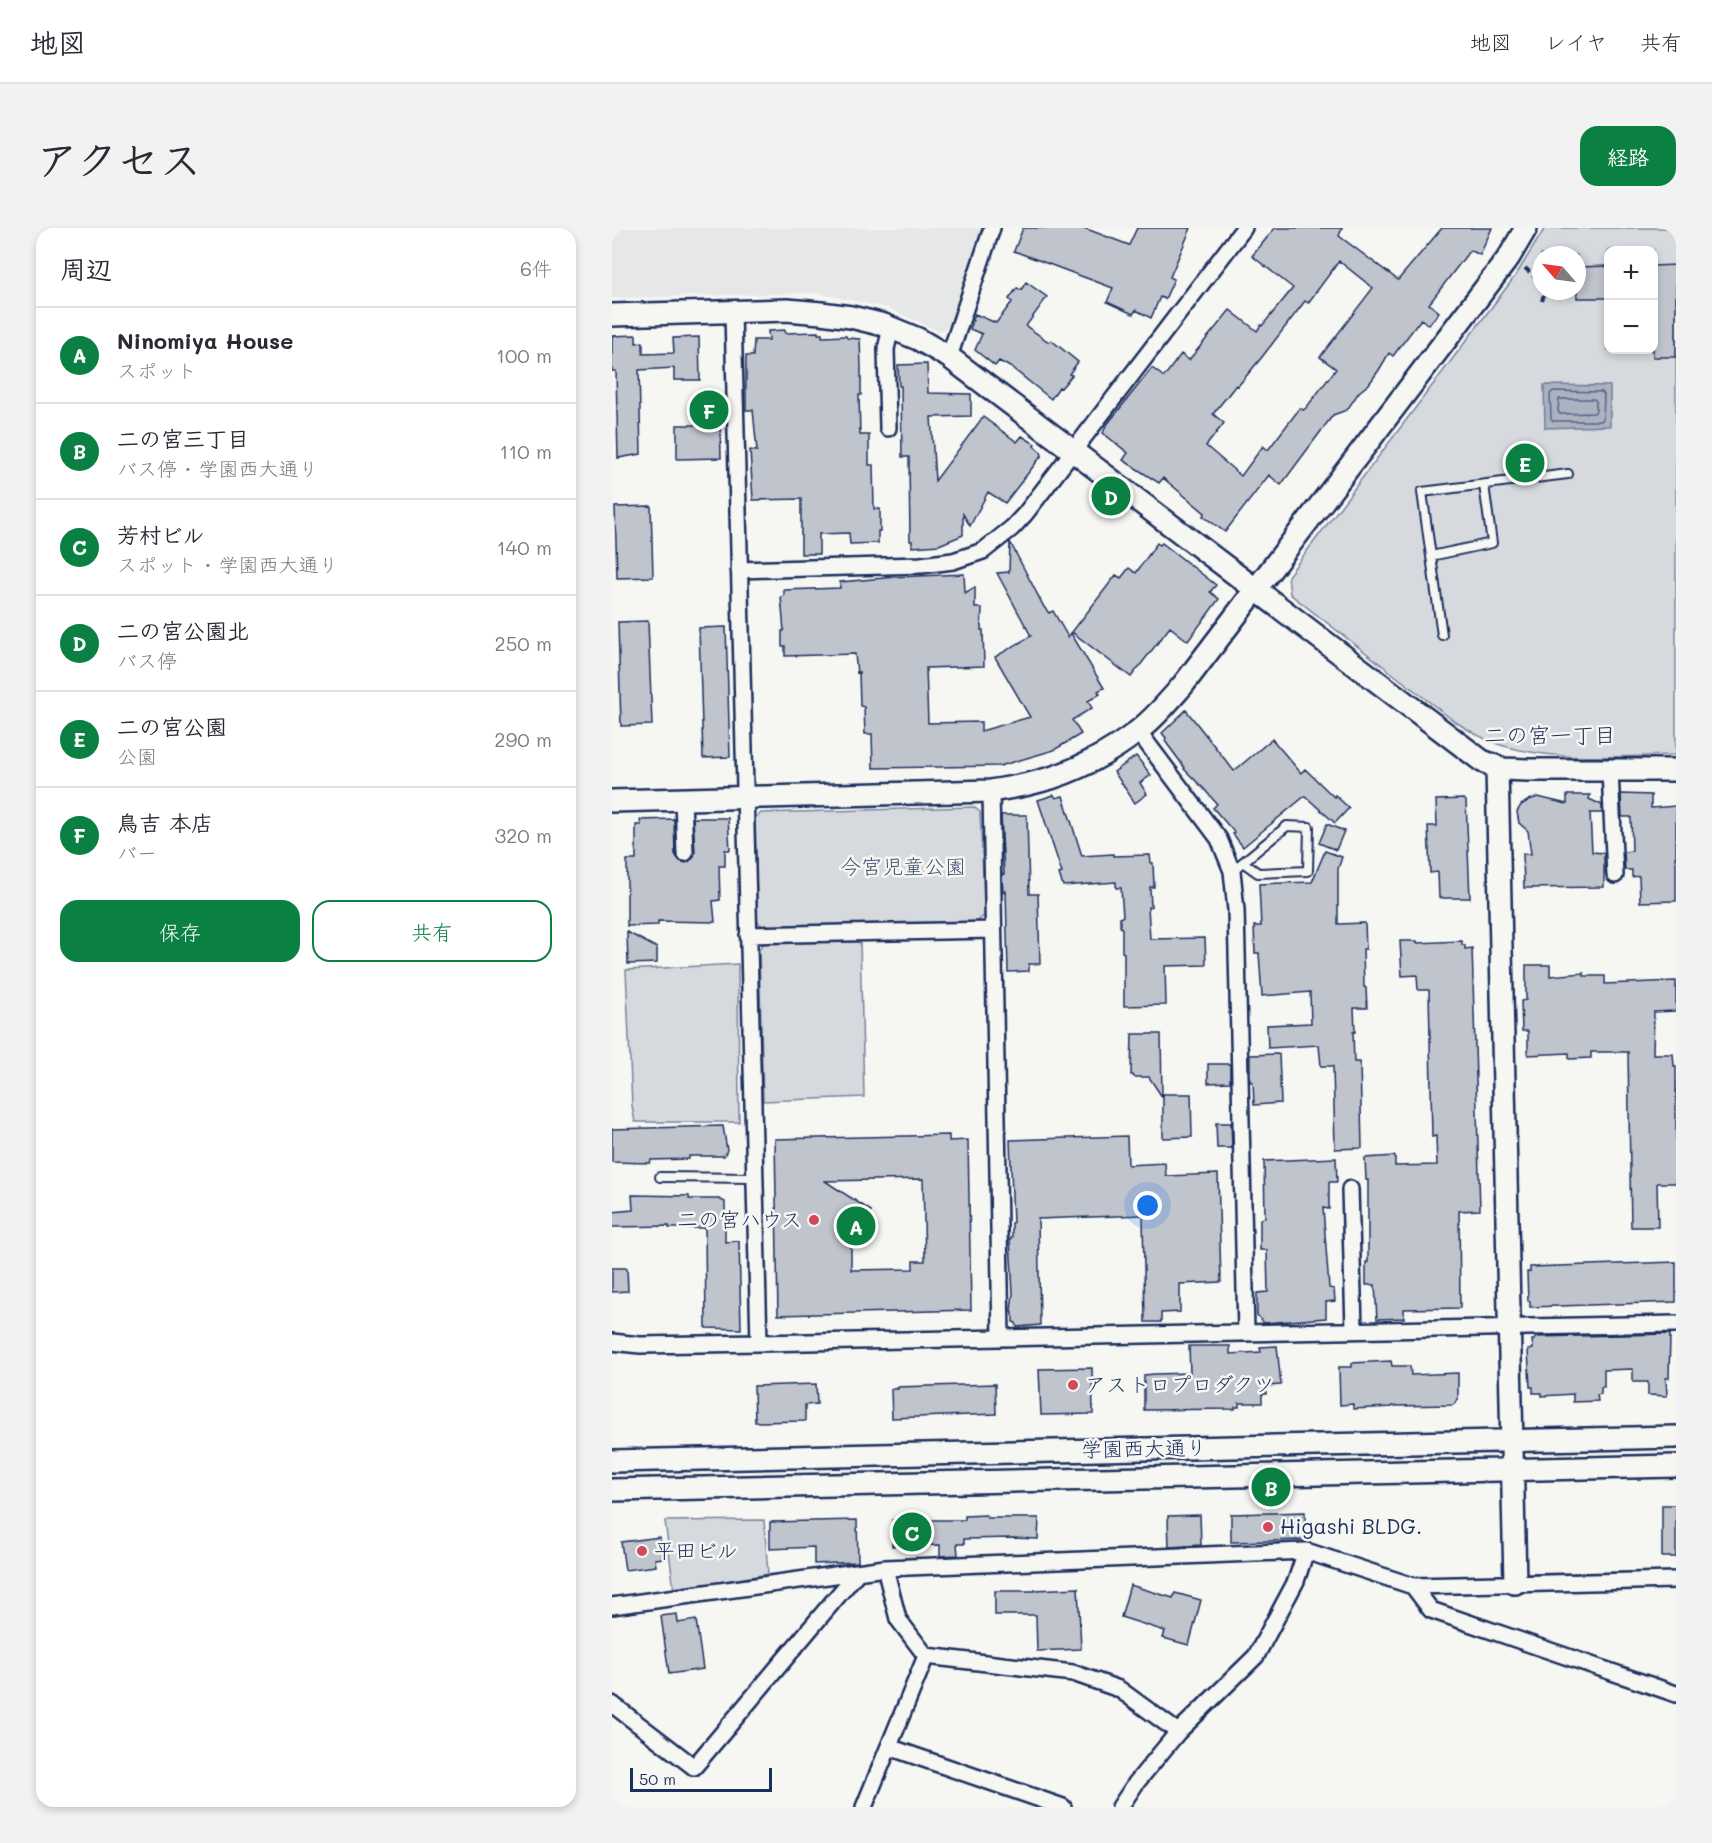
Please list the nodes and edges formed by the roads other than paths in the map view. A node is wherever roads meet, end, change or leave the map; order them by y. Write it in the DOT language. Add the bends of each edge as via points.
graph roads {
  1 [pos="992,228"];
  2 [pos="1244,228"];
  3 [pos="1526,228"];
  4 [pos="733,313"];
  5 [pos="612,315"];
  6 [pos="891,328"];
  7 [pos="949,357"];
  8 [pos="888,428"];
  9 [pos="1074,450"];
  10 [pos="1568,474"];
  11 [pos="1484,485"];
  12 [pos="1431,556"];
  13 [pos="739,570"];
  14 [pos="1256,589"];
  15 [pos="1442,635"];
  16 [pos="1138,731"];
  17 [pos="1497,767"];
  18 [pos="1676,770"];
  19 [pos="1610,771"];
  20 [pos="991,791"];
  21 [pos="745,797"];
  22 [pos="683,799"];
  23 [pos="612,801"];
  24 [pos="685,853"];
  25 [pos="1238,867"];
  26 [pos="1615,875"];
  27 [pos="993,930"];
  28 [pos="748,935"];
  29 [pos="660,1177"];
  30 [pos="754,1178"];
  31 [pos="1350,1189"];
  32 [pos="1676,1324"];
  33 [pos="1510,1326"];
  34 [pos="1354,1329"];
  35 [pos="1246,1332"];
  36 [pos="1001,1338"];
  37 [pos="612,1342"];
  38 [pos="759,1343"];
  39 [pos="1676,1437"];
  40 [pos="1513,1440"];
  41 [pos="612,1461"];
  42 [pos="1676,1466"];
  43 [pos="1514,1470"];
  44 [pos="612,1490"];
  45 [pos="1306,1551"];
  46 [pos="885,1568"];
  47 [pos="856,1573"];
  48 [pos="1676,1580"];
  49 [pos="1515,1583"];
  50 [pos="1413,1586"];
  51 [pos="612,1606"];
  52 [pos="926,1656"];
  53 [pos="1676,1694"];
  54 [pos="612,1704"];
  55 [pos="1178,1732"];
  56 [pos="889,1747"];
  57 [pos="864,1807"];
  58 [pos="1064,1807"];
  59 [pos="1120,1807"];
  1 -- 7 [label="street"];
  2 -- 9 [label="street"];
  3 -- 14 [label="street" via="1509,257"];
  4 -- 5 [label="street"];
  4 -- 6 [label="street" via="821,313"];
  4 -- 13 [label="street"];
  6 -- 7 [label="street"];
  6 -- 8 [label="street" via="886,349"];
  7 -- 9 [label="street"];
  9 -- 13 [label="street" via="1025,514 983,551 953,561 921,565"];
  9 -- 14 [label="street"];
  10 -- 11 [label="lane"];
  11 -- 12 [label="lane" via="1492,543"];
  11 -- 12 [label="lane" via="1422,492"];
  12 -- 15 [label="lane"];
  13 -- 21 [label="street"];
  14 -- 16 [label="street" via="1183,685"];
  14 -- 17 [label="street" via="1470,753"];
  16 -- 20 [label="street" via="1062,774"];
  16 -- 25 [label="street"];
  17 -- 19 [label="street"];
  17 -- 33 [label="street"];
  18 -- 19 [label="street"];
  19 -- 26 [label="street"];
  20 -- 21 [label="street"];
  20 -- 27 [label="street"];
  21 -- 22 [label="street"];
  21 -- 28 [label="street"];
  22 -- 23 [label="street"];
  22 -- 24 [label="street"];
  25 -- 25 [label="lane" via="1287,826 1309,827 1308,870 1258,873"];
  25 -- 35 [label="street"];
  27 -- 28 [label="street"];
  27 -- 36 [label="street"];
  28 -- 30 [label="street"];
  29 -- 30 [label="lane"];
  30 -- 38 [label="street"];
  31 -- 34 [label="street"];
  32 -- 33 [label="street"];
  33 -- 34 [label="street"];
  33 -- 40 [label="street"];
  34 -- 35 [label="street"];
  35 -- 36 [label="street"];
  36 -- 38 [label="street"];
  37 -- 38 [label="street"];
  39 -- 40 [label="street, 学園西大通り"];
  40 -- 41 [label="street, 学園西大通り"];
  40 -- 43 [label="street"];
  42 -- 43 [label="street, 学園西大通り"];
  43 -- 44 [label="street, 学園西大通り"];
  43 -- 49 [label="street"];
  45 -- 46 [label="street"];
  45 -- 50 [label="street"];
  45 -- 55 [label="street" via="1296,1581 1256,1656"];
  46 -- 47 [label="street"];
  46 -- 52 [label="street" via="898,1619"];
  47 -- 51 [label="street"];
  47 -- 54 [label="street" via="694,1767"];
  48 -- 49 [label="street"];
  49 -- 50 [label="street"];
  50 -- 53 [label="street" via="1431,1610"];
  52 -- 55 [label="street" via="1073,1672 1119,1689"];
  52 -- 56 [label="street"];
  55 -- 59 [label="street"];
  56 -- 57 [label="street"];
  56 -- 58 [label="street"];
}
